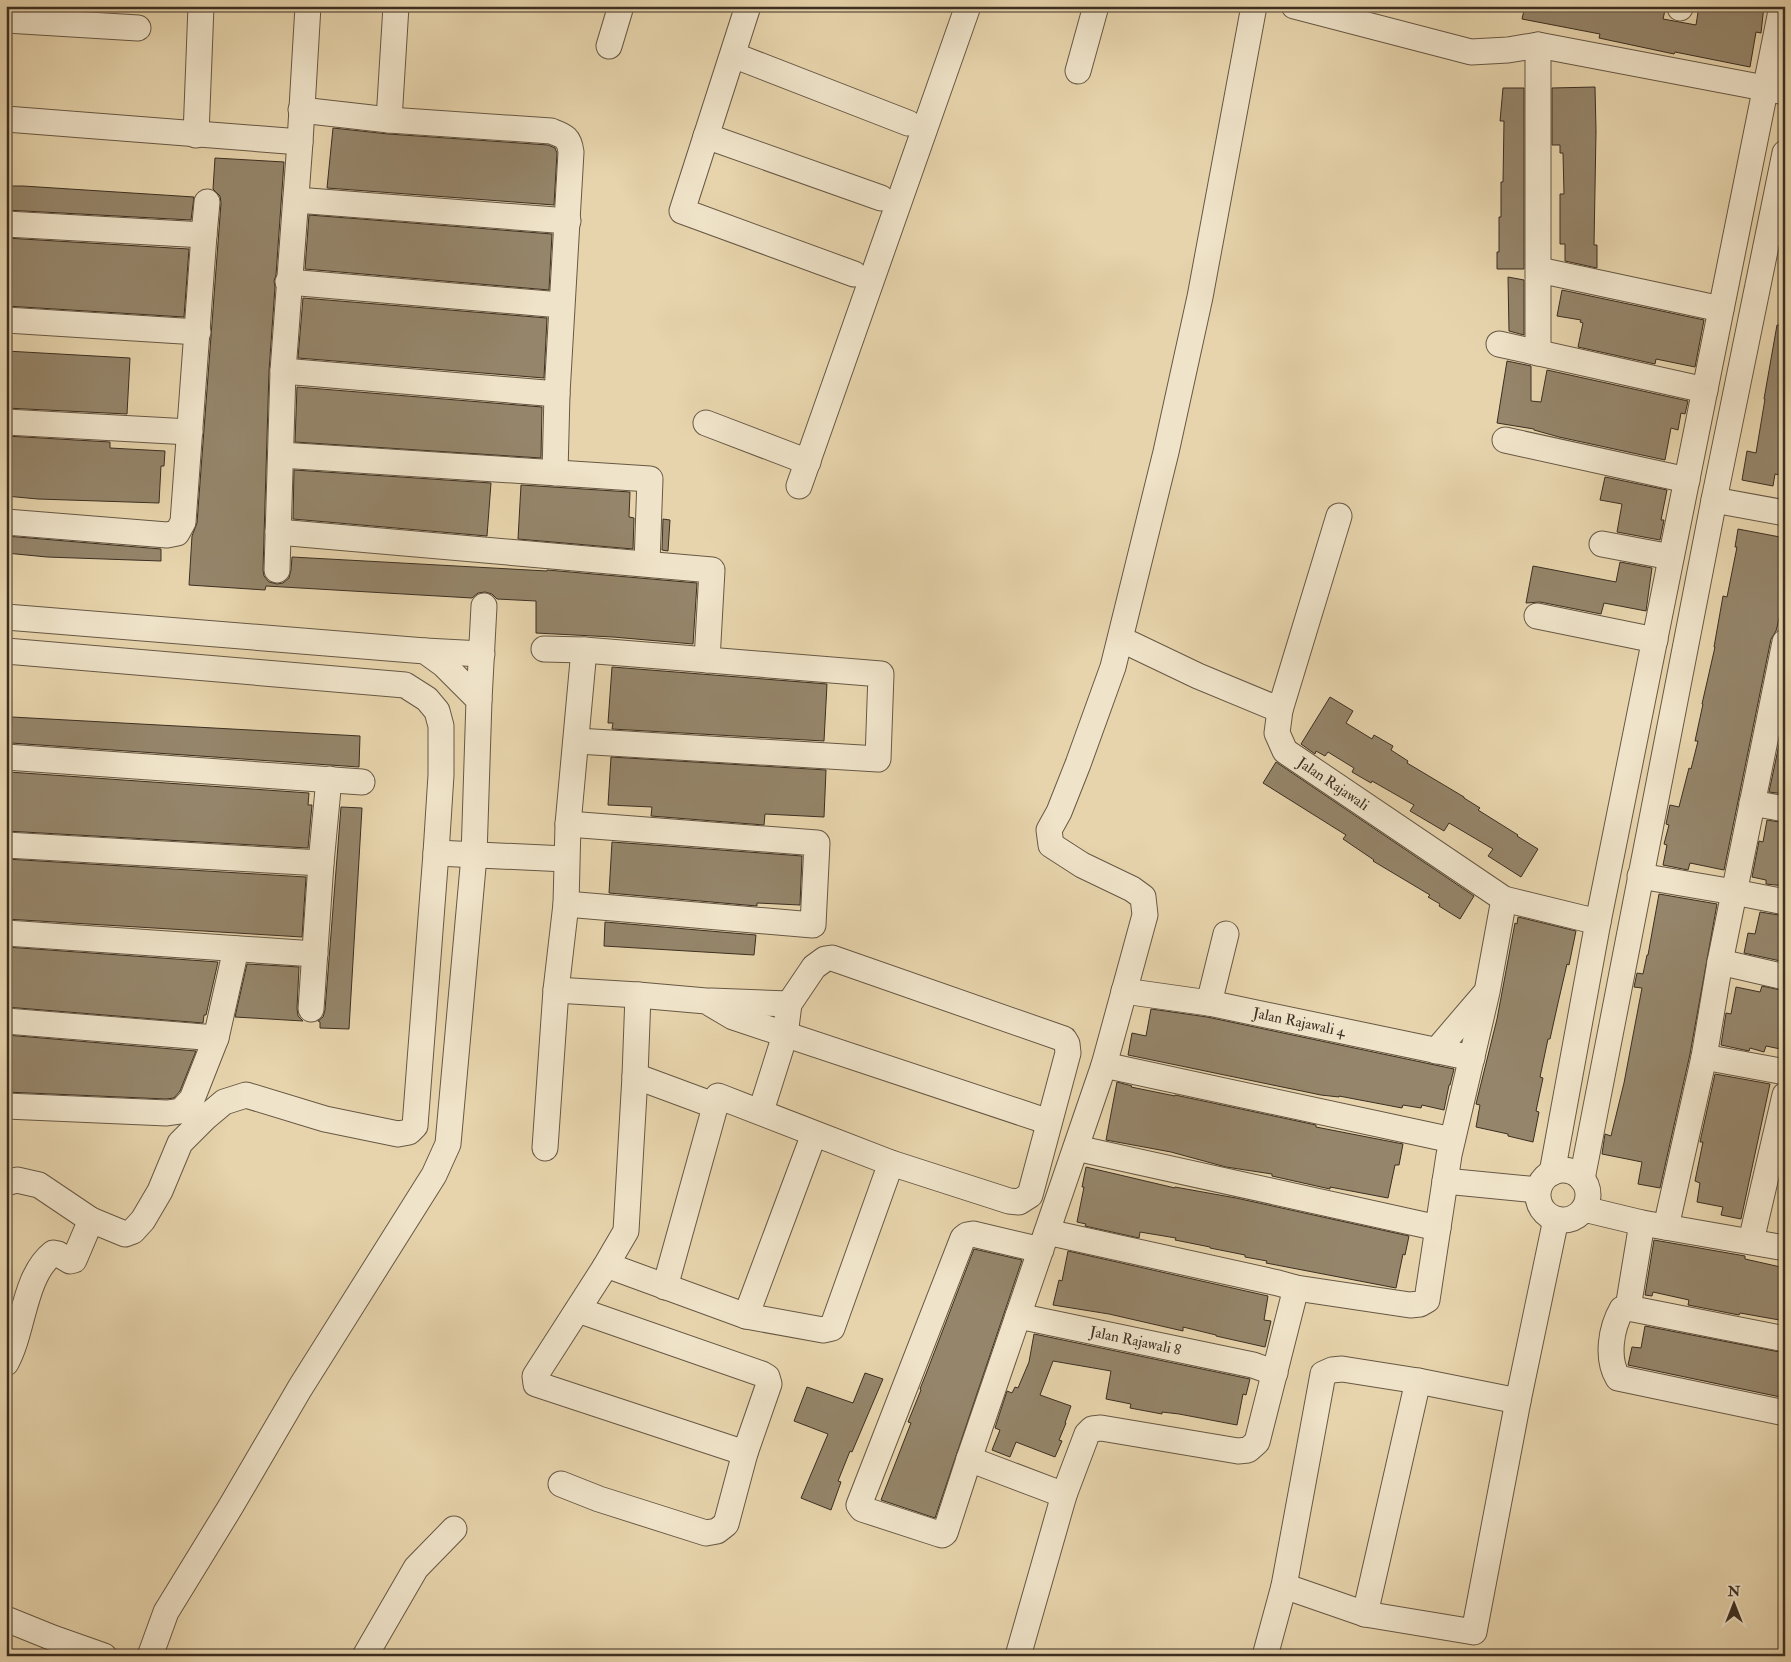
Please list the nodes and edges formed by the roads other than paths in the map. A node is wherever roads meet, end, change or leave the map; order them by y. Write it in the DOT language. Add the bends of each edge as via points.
graph roads {
  1 [pos="201,6"];
  2 [pos="308,6"];
  3 [pos="396,6"];
  4 [pos="621,6"];
  5 [pos="748,6"];
  6 [pos="968,6"];
  7 [pos="1096,6"];
  8 [pos="1254,6"];
  9 [pos="1294,6"];
  10 [pos="1782,6"];
  11 [pos="93,16"];
  12 [pos="6,20"];
  13 [pos="138,28"];
  14 [pos="1538,45"];
  15 [pos="609,46"];
  16 [pos="732,55"];
  17 [pos="1078,72"];
  18 [pos="1775,90"];
  19 [pos="301,110"];
  20 [pos="6,119"];
  21 [pos="389,120"];
  22 [pos="908,123"];
  23 [pos="196,134"];
  24 [pos="706,136"];
  25 [pos="300,142"];
  26 [pos="1785,154"];
  27 [pos="881,198"];
  28 [pos="296,200"];
  29 [pos="207,202"];
  30 [pos="568,221"];
  31 [pos="6,224"];
  32 [pos="204,236"];
  33 [pos="1539,270"];
  34 [pos="854,274"];
  35 [pos="288,282"];
  36 [pos="562,305"];
  37 [pos="1721,309"];
  38 [pos="6,320"];
  39 [pos="198,332"];
  40 [pos="1499,344"];
  41 [pos="1538,353"];
  42 [pos="283,371"];
  43 [pos="1705,390"];
  44 [pos="557,394"];
  45 [pos="6,422"];
  46 [pos="706,423"];
  47 [pos="190,432"];
  48 [pos="1505,440"];
  49 [pos="281,455"];
  50 [pos="808,462"];
  51 [pos="555,472"];
  52 [pos="1687,480"];
  53 [pos="799,486"];
  54 [pos="1714,500"];
  55 [pos="1785,513"];
  56 [pos="1339,516"];
  57 [pos="6,522"];
  58 [pos="278,532"];
  59 [pos="1602,544"];
  60 [pos="1671,557"];
  61 [pos="647,563"];
  62 [pos="277,570"];
  63 [pos="484,606"];
  64 [pos="1537,616"];
  65 [pos="6,619"];
  66 [pos="1655,640"];
  67 [pos="1785,642"];
  68 [pos="1130,644"];
  69 [pos="544,649"];
  70 [pos="584,650"];
  71 [pos="6,651"];
  72 [pos="425,651"];
  73 [pos="482,654"];
  74 [pos="707,660"];
  75 [pos="479,700"];
  76 [pos="1280,710"];
  77 [pos="1777,720"];
  78 [pos="577,741"];
  79 [pos="6,757"];
  80 [pos="329,779"];
  81 [pos="362,782"];
  82 [pos="1752,803"];
  83 [pos="1785,809"];
  84 [pos="568,824"];
  85 [pos="6,845"];
  86 [pos="455,855"];
  87 [pos="566,859"];
  88 [pos="321,863"];
  89 [pos="1640,876"];
  90 [pos="1734,892"];
  91 [pos="1504,899"];
  92 [pos="1785,902"];
  93 [pos="566,904"];
  94 [pos="1598,922"];
  95 [pos="6,933"];
  96 [pos="1226,934"];
  97 [pos="236,949"];
  98 [pos="315,954"];
  99 [pos="1720,962"];
  100 [pos="1785,977"];
  101 [pos="556,990"];
  102 [pos="1124,991"];
  103 [pos="1487,992"];
  104 [pos="638,995"];
  105 [pos="706,1001"];
  106 [pos="1209,1003"];
  107 [pos="789,1004"];
  108 [pos="311,1008"];
  109 [pos="6,1021"];
  110 [pos="785,1035"];
  111 [pos="216,1038"];
  112 [pos="1436,1051"];
  113 [pos="1704,1057"];
  114 [pos="1472,1058"];
  115 [pos="1104,1065"];
  116 [pos="1785,1072"];
  117 [pos="636,1076"];
  118 [pos="1785,1095"];
  119 [pos="6,1106"];
  120 [pos="716,1106"];
  121 [pos="761,1111"];
  122 [pos="1049,1122"];
  123 [pos="814,1134"];
  124 [pos="1452,1140"];
  125 [pos="1779,1147"];
  126 [pos="545,1148"];
  127 [pos="1076,1148"];
  128 [pos="891,1163"];
  129 [pos="1582,1179"];
  130 [pos="1445,1181"];
  131 [pos="1545,1182"];
  132 [pos="6,1183"];
  133 [pos="1584,1209"];
  134 [pos="1556,1219"];
  135 [pos="91,1220"];
  136 [pos="1654,1225"];
  137 [pos="1438,1228"];
  138 [pos="1044,1241"];
  139 [pos="1751,1241"];
  140 [pos="1785,1248"];
  141 [pos="606,1268"];
  142 [pos="665,1288"];
  143 [pos="1296,1288"];
  144 [pos="1628,1308"];
  145 [pos="578,1310"];
  146 [pos="746,1316"];
  147 [pos="1018,1316"];
  148 [pos="1785,1339"];
  149 [pos="6,1363"];
  150 [pos="1264,1369"];
  151 [pos="1418,1380"];
  152 [pos="1518,1400"];
  153 [pos="1785,1413"];
  154 [pos="745,1453"];
  155 [pos="969,1459"];
  156 [pos="561,1484"];
  157 [pos="1064,1495"];
  158 [pos="454,1529"];
  159 [pos="1284,1586"];
  160 [pos="1365,1614"];
  161 [pos="6,1619"];
  162 [pos="104,1656"];
  163 [pos="150,1656"];
  164 [pos="365,1656"];
  165 [pos="1018,1656"];
  166 [pos="1265,1656"];
  1 -- 23 [label="street"];
  2 -- 19 [label="street"];
  3 -- 21 [label="street"];
  4 -- 15 [label="street"];
  5 -- 16 [label="street"];
  6 -- 50 [label="street"];
  7 -- 17 [label="street"];
  8 -- 102 [label="street" via="1200,297 1113,667 1078,764 1049,830 1051,846 1143,897 1145,915"];
  9 -- 14 [label="street" via="1471,52"];
  10 -- 18 [label="street"];
  11 -- 12 [label="street"];
  11 -- 13 [label="street"];
  14 -- 18 [label="street"];
  14 -- 33 [label="street"];
  16 -- 22 [label="street"];
  16 -- 24 [label="street"];
  18 -- 37 [label="street"];
  19 -- 21 [label="street"];
  19 -- 25 [label="street"];
  20 -- 23 [label="street"];
  21 -- 30 [label="street" via="552,131 564,136 570,142 571,152"];
  23 -- 25 [label="street"];
  24 -- 27 [label="street"];
  24 -- 34 [label="street" via="682,211"];
  25 -- 28 [label="street"];
  26 -- 54 [label="street"];
  28 -- 30 [label="street"];
  28 -- 35 [label="street"];
  29 -- 32 [label="street"];
  30 -- 36 [label="street"];
  31 -- 32 [label="street"];
  32 -- 39 [label="street"];
  33 -- 37 [label="street"];
  33 -- 41 [label="street"];
  35 -- 36 [label="street"];
  35 -- 42 [label="street"];
  36 -- 44 [label="street"];
  37 -- 43 [label="street"];
  38 -- 39 [label="street"];
  39 -- 47 [label="street"];
  40 -- 41 [label="street"];
  41 -- 43 [label="street"];
  42 -- 44 [label="street"];
  42 -- 49 [label="street"];
  43 -- 52 [label="street"];
  44 -- 51 [label="street"];
  45 -- 47 [label="street"];
  46 -- 50 [label="street"];
  47 -- 57 [label="street" via="183,522 178,533 168,535"];
  48 -- 52 [label="street"];
  49 -- 51 [label="street"];
  49 -- 58 [label="street"];
  50 -- 53 [label="street"];
  51 -- 61 [label="street" via="650,479"];
  52 -- 60 [label="street"];
  54 -- 55 [label="street"];
  54 -- 89 [label="street"];
  56 -- 76 [label="street, Jalan Rajawali"];
  58 -- 61 [label="street"];
  58 -- 62 [label="street"];
  59 -- 60 [label="street"];
  60 -- 66 [label="street"];
  61 -- 74 [label="street" via="712,570"];
  63 -- 73 [label="street"];
  64 -- 66 [label="street"];
  65 -- 72 [label="street"];
  66 -- 94 [label="street"];
  67 -- 77 [label="street"];
  68 -- 76 [label="street"];
  69 -- 70 [label="street"];
  70 -- 74 [label="street"];
  70 -- 78 [label="street"];
  71 -- 86 [label="street" via="405,685 427,699 441,726 441,775"];
  72 -- 73 [label="street"];
  72 -- 75 [label="street"];
  73 -- 75 [label="street"];
  74 -- 78 [label="street" via="881,674 878,759"];
  75 -- 86 [label="street"];
  76 -- 91 [label="street, Jalan Rajawali" via="1277,733 1285,752"];
  77 -- 82 [label="street"];
  78 -- 84 [label="street"];
  79 -- 80 [label="street"];
  80 -- 81 [label="street"];
  80 -- 88 [label="street"];
  82 -- 83 [label="street"];
  82 -- 90 [label="street"];
  84 -- 87 [label="street"];
  84 -- 93 [label="street" via="817,843 813,925"];
  85 -- 88 [label="street"];
  86 -- 87 [label="street"];
  86 -- 135 [label="street" via="415,1126 409,1132 398,1134 325,1119 246,1095 224,1102 180,1143 160,1191 133,1231 125,1234"];
  86 -- 163 [label="street" via="448,1144 434,1175 301,1387 166,1612"];
  87 -- 93 [label="street"];
  88 -- 98 [label="street"];
  89 -- 90 [label="street"];
  89 -- 129 [label="street"];
  90 -- 92 [label="street"];
  90 -- 99 [label="street"];
  91 -- 94 [label="street, Jalan Rajawali"];
  91 -- 103 [label="street"];
  93 -- 101 [label="street"];
  94 -- 131 [label="street"];
  95 -- 97 [label="street"];
  96 -- 106 [label="street"];
  97 -- 98 [label="street"];
  97 -- 111 [label="street"];
  98 -- 108 [label="street"];
  99 -- 100 [label="street"];
  99 -- 113 [label="street"];
  101 -- 104 [label="street"];
  101 -- 126 [label="street"];
  102 -- 106 [label="street, Jalan Rajawali 4"];
  102 -- 115 [label="street"];
  103 -- 112 [label="street"];
  103 -- 114 [label="street"];
  104 -- 105 [label="street"];
  104 -- 117 [label="street"];
  105 -- 107 [label="street"];
  105 -- 110 [label="street" via="733,1017"];
  106 -- 112 [label="street, Jalan Rajawali 4"];
  107 -- 110 [label="street"];
  107 -- 122 [label="street" via="814,967 832,958 1064,1040 1068,1053"];
  109 -- 111 [label="street"];
  110 -- 121 [label="street"];
  110 -- 122 [label="street"];
  111 -- 119 [label="street" via="192,1099 181,1111"];
  112 -- 114 [label="street, Jalan Rajawali 4"];
  113 -- 116 [label="street"];
  113 -- 136 [label="street"];
  114 -- 124 [label="street"];
  115 -- 124 [label="street"];
  115 -- 127 [label="street"];
  117 -- 120 [label="street"];
  117 -- 141 [label="street" via="626,1231"];
  118 -- 125 [label="street"];
  120 -- 121 [label="street" via="718,1096"];
  120 -- 142 [label="street"];
  121 -- 123 [label="street"];
  122 -- 128 [label="street" via="1030,1195 1019,1202"];
  123 -- 128 [label="street"];
  123 -- 146 [label="street"];
  124 -- 130 [label="street"];
  125 -- 139 [label="street"];
  127 -- 137 [label="street"];
  127 -- 138 [label="street"];
  128 -- 146 [label="street" via="832,1328 823,1330"];
  129 -- 131 [label="street" via="1563,1170"];
  129 -- 133 [label="street" via="1588,1191"];
  130 -- 131 [label="street"];
  130 -- 137 [label="street"];
  131 -- 134 [label="street" via="1539,1202 1544,1212"];
  132 -- 135 [label="street" via="17,1180 39,1185"];
  133 -- 134 [label="street" via="1565,1220"];
  133 -- 136 [label="street"];
  134 -- 152 [label="street"];
  135 -- 149 [label="street" via="74,1260 53,1253 35,1278"];
  136 -- 139 [label="street"];
  136 -- 144 [label="street"];
  137 -- 143 [label="street" via="1427,1300 1420,1304"];
  138 -- 143 [label="street"];
  138 -- 147 [label="street"];
  138 -- 155 [label="street" via="973,1234 963,1238 859,1506 942,1535 946,1533"];
  139 -- 140 [label="street"];
  141 -- 142 [label="street"];
  141 -- 145 [label="street"];
  142 -- 146 [label="street"];
  143 -- 150 [label="street"];
  144 -- 148 [label="street"];
  144 -- 153 [label="street" via="1622,1309 1618,1316 1612,1341 1612,1366 1618,1378"];
  145 -- 154 [label="street" via="767,1377 769,1384"];
  145 -- 154 [label="street" via="535,1376 536,1384"];
  147 -- 150 [label="street, Jalan Rajawali 8"];
  147 -- 155 [label="street"];
  150 -- 157 [label="street" via="1257,1442 1248,1450 1092,1429 1086,1434"];
  151 -- 152 [label="street"];
  151 -- 159 [label="street" via="1342,1369 1323,1374"];
  151 -- 160 [label="street"];
  152 -- 160 [label="street" via="1474,1632"];
  154 -- 156 [label="street" via="726,1524 712,1532 706,1533 599,1499"];
  155 -- 157 [label="street"];
  157 -- 165 [label="street"];
  158 -- 164 [label="street" via="416,1568"];
  159 -- 160 [label="street"];
  159 -- 166 [label="street"];
  161 -- 162 [label="street"];
}
